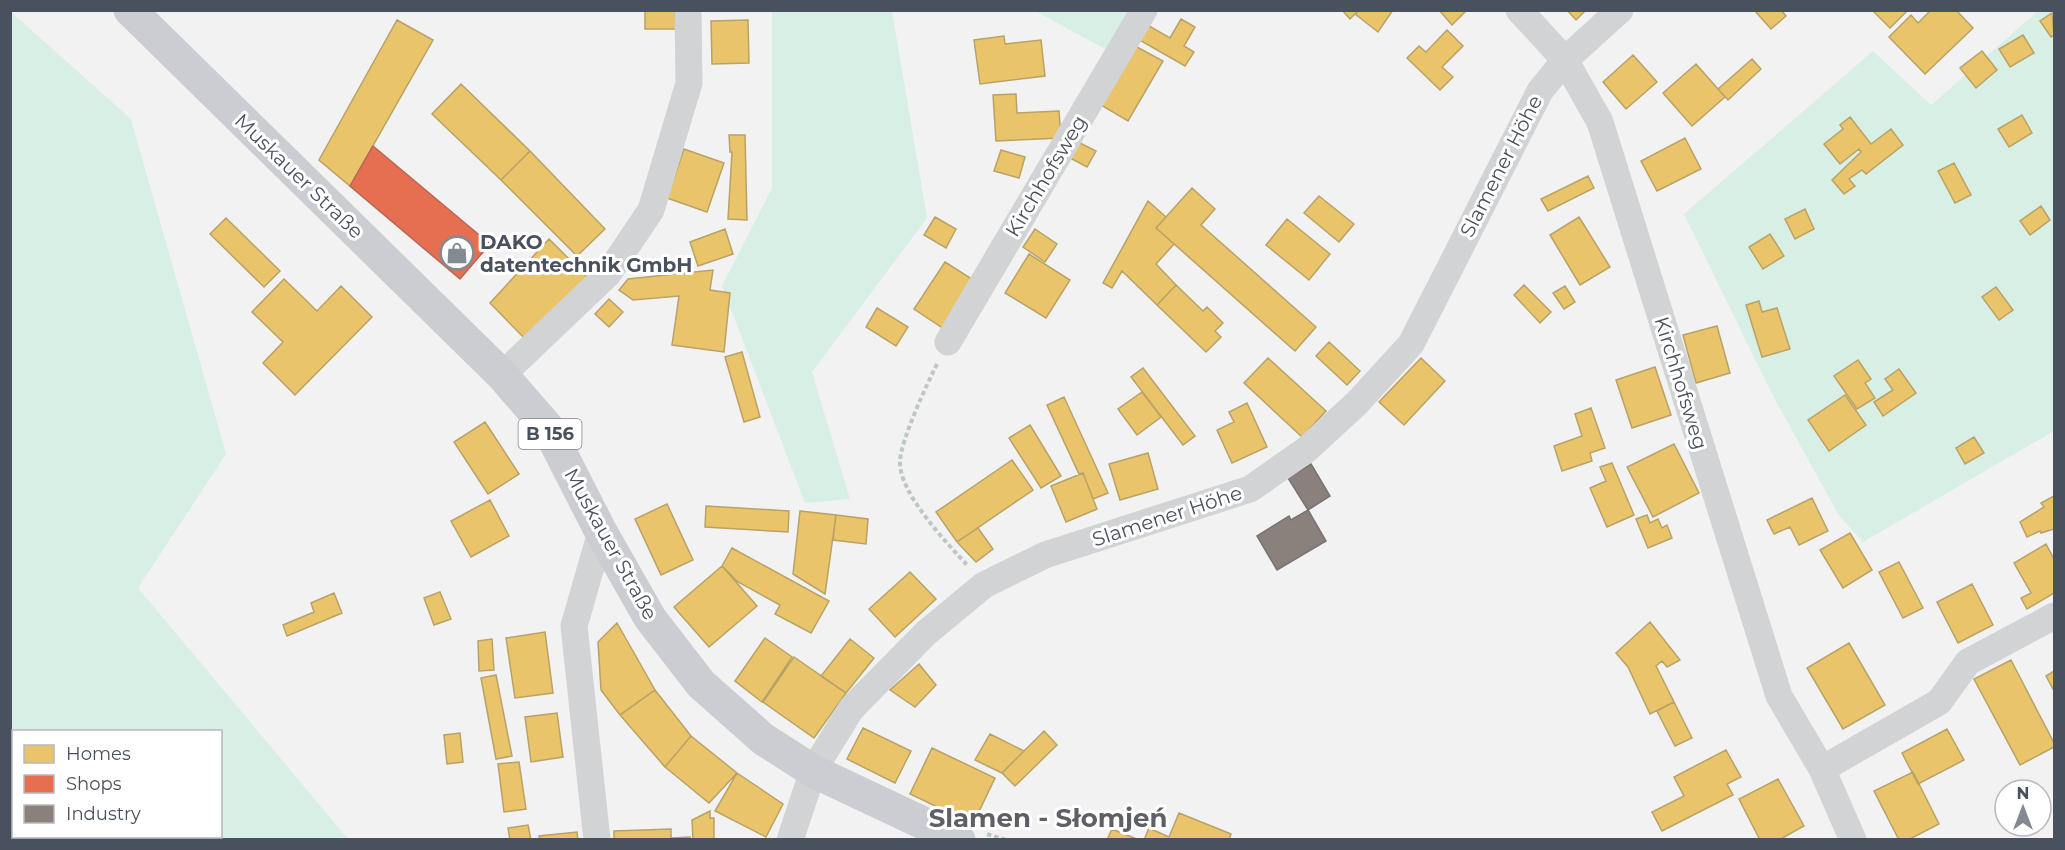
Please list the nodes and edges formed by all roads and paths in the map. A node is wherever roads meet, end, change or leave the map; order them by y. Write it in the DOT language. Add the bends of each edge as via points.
graph roads {
  1 [pos="130,10"];
  2 [pos="688,10"];
  3 [pos="1144,10"];
  4 [pos="1519,10"];
  5 [pos="1620,10"];
  6 [pos="1565,60"];
  7 [pos="948,342"];
  8 [pos="502,375"];
  9 [pos="927,382"];
  10 [pos="601,532"];
  11 [pos="984,585"];
  12 [pos="2055,616"];
  13 [pos="1822,769"];
  14 [pos="813,771"];
  15 [pos="597,840"];
  16 [pos="790,840"];
  17 [pos="959,840"];
  18 [pos="1853,840"];
  1 -- 8 [label="main road, Muskauer Straße / B 156"];
  2 -- 8 [label="street" via="688,83 651,210 608,274"];
  3 -- 7 [label="street, Kirchhofsweg"];
  4 -- 6 [label="street, Kirchhofsweg"];
  5 -- 6 [label="street, Slamener Höhe"];
  6 -- 11 [label="street, Slamener Höhe" via="1539,91 1411,344 1306,450 1250,489 1045,555"];
  6 -- 13 [label="street, Kirchhofsweg" via="1600,122 1779,696"];
  8 -- 10 [label="main road, Muskauer Straße / B 156" via="548,429"];
  9 -- 11 [label="path" via="900,463 906,485 940,535"];
  10 -- 14 [label="main road, Muskauer Straße / B 156" via="651,618 701,684 763,739"];
  10 -- 15 [label="street" via="574,626"];
  11 -- 14 [label="street, Slamener Höhe" via="926,633 851,709"];
  12 -- 13 [label="street" via="1968,662 1939,702"];
  13 -- 18 [label="street, Kirchhofsweg"];
  14 -- 16 [label="street, Slamener Höhe"];
  14 -- 17 [label="main road, Muskauer Straße / B 156"];
}
